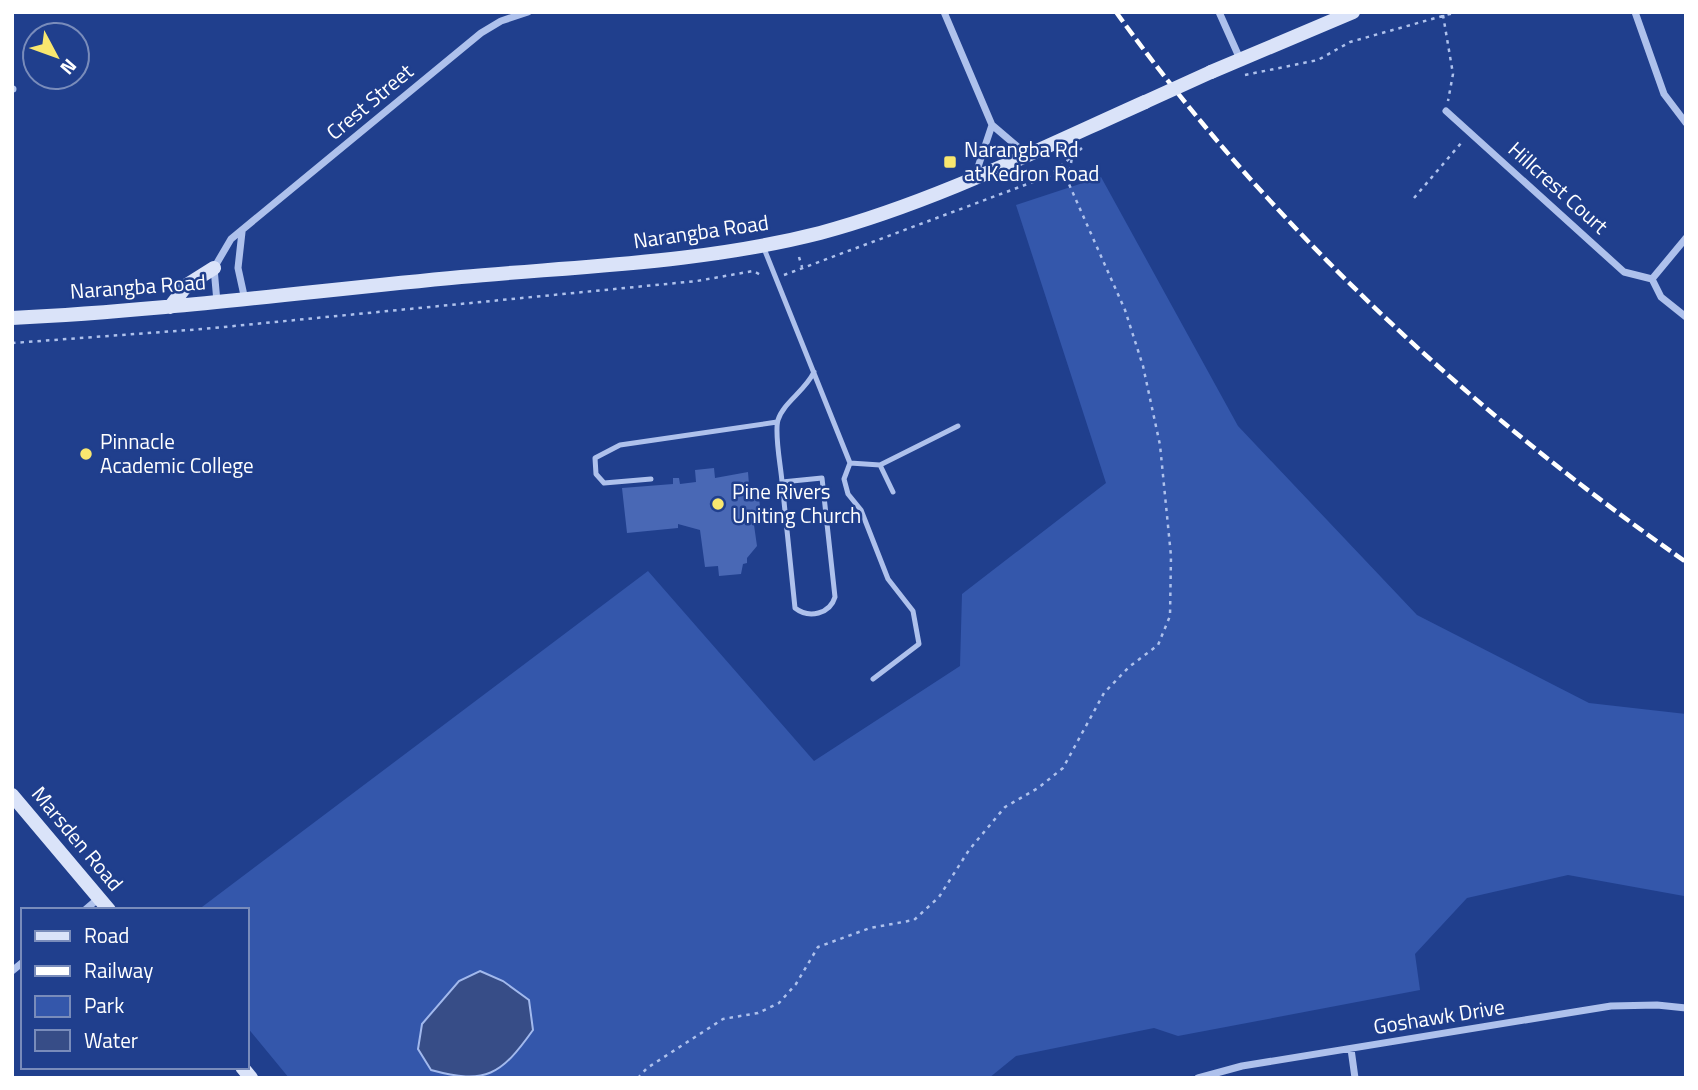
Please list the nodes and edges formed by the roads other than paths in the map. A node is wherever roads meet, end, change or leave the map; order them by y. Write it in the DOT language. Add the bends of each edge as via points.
graph roads {
  1 [pos="528,12"];
  2 [pos="944,12"];
  3 [pos="1219,12"];
  4 [pos="1353,12"];
  5 [pos="1635,12"];
  6 [pos="1240,60"];
  7 [pos="1446,111"];
  8 [pos="1686,123"];
  9 [pos="992,125"];
  10 [pos="1026,155"];
  11 [pos="975,176"];
  12 [pos="243,232"];
  13 [pos="1686,238"];
  14 [pos="763,246"];
  15 [pos="214,268"];
  16 [pos="1652,279"];
  17 [pos="245,300"];
  18 [pos="217,303"];
  19 [pos="170,307"];
  20 [pos="1686,317"];
  21 [pos="12,318"];
  22 [pos="814,372"];
  23 [pos="777,422"];
  24 [pos="958,426"];
  25 [pos="850,463"];
  26 [pos="880,466"];
  27 [pos="651,479"];
  28 [pos="782,482"];
  29 [pos="893,492"];
  30 [pos="873,679"];
  31 [pos="12,795"];
  32 [pos="99,898"];
  33 [pos="87,908"];
  34 [pos="107,908"];
  35 [pos="1686,1008"];
  36 [pos="1351,1049"];
  37 [pos="1199,1078"];
  38 [pos="1355,1078"];
  1 -- 12 [label="street, Crest Street" via="481,33"];
  2 -- 9 [label="street"];
  3 -- 6 [label="street"];
  4 -- 6 [label="main road, Narangba Road"];
  5 -- 8 [label="street" via="1664,94"];
  6 -- 10 [label="main road, Narangba Road, bridge"];
  7 -- 16 [label="street, Hillcrest Court" via="1624,272"];
  9 -- 10 [label="street"];
  9 -- 11 [label="street"];
  10 -- 11 [label="main road, Narangba Road"];
  11 -- 14 [label="main road, Narangba Road" via="848,225"];
  12 -- 15 [label="street, Crest Street" via="231,239"];
  12 -- 17 [label="street" via="238,268"];
  13 -- 16 [label="street"];
  14 -- 17 [label="main road, Narangba Road" via="672,261"];
  14 -- 22 [label="lane"];
  15 -- 18 [label="street"];
  15 -- 19 [label="main road" via="187,285"];
  16 -- 20 [label="street" via="1661,297"];
  17 -- 18 [label="main road, Narangba Road"];
  18 -- 19 [label="main road, Narangba Road"];
  19 -- 21 [label="main road, Narangba Road"];
  22 -- 23 [label="lane"];
  22 -- 25 [label="lane"];
  23 -- 27 [label="lane" via="620,445 595,458 596,474 604,483"];
  23 -- 28 [label="lane"];
  24 -- 26 [label="lane"];
  25 -- 26 [label="lane"];
  25 -- 30 [label="lane" via="844,479 848,494 861,510 888,579 913,611 919,644"];
  26 -- 29 [label="lane"];
  28 -- 28 [label="lane" via="795,608 811,615 830,607 835,597 822,478"];
  31 -- 32 [label="main road, Marsden Road"];
  32 -- 33 [label="street"];
  32 -- 34 [label="main road, Marsden Road"];
  35 -- 36 [label="street, Goshawk Drive" via="1611,1006"];
  36 -- 37 [label="street, Goshawk Drive" via="1242,1066"];
  36 -- 38 [label="street"];
}
